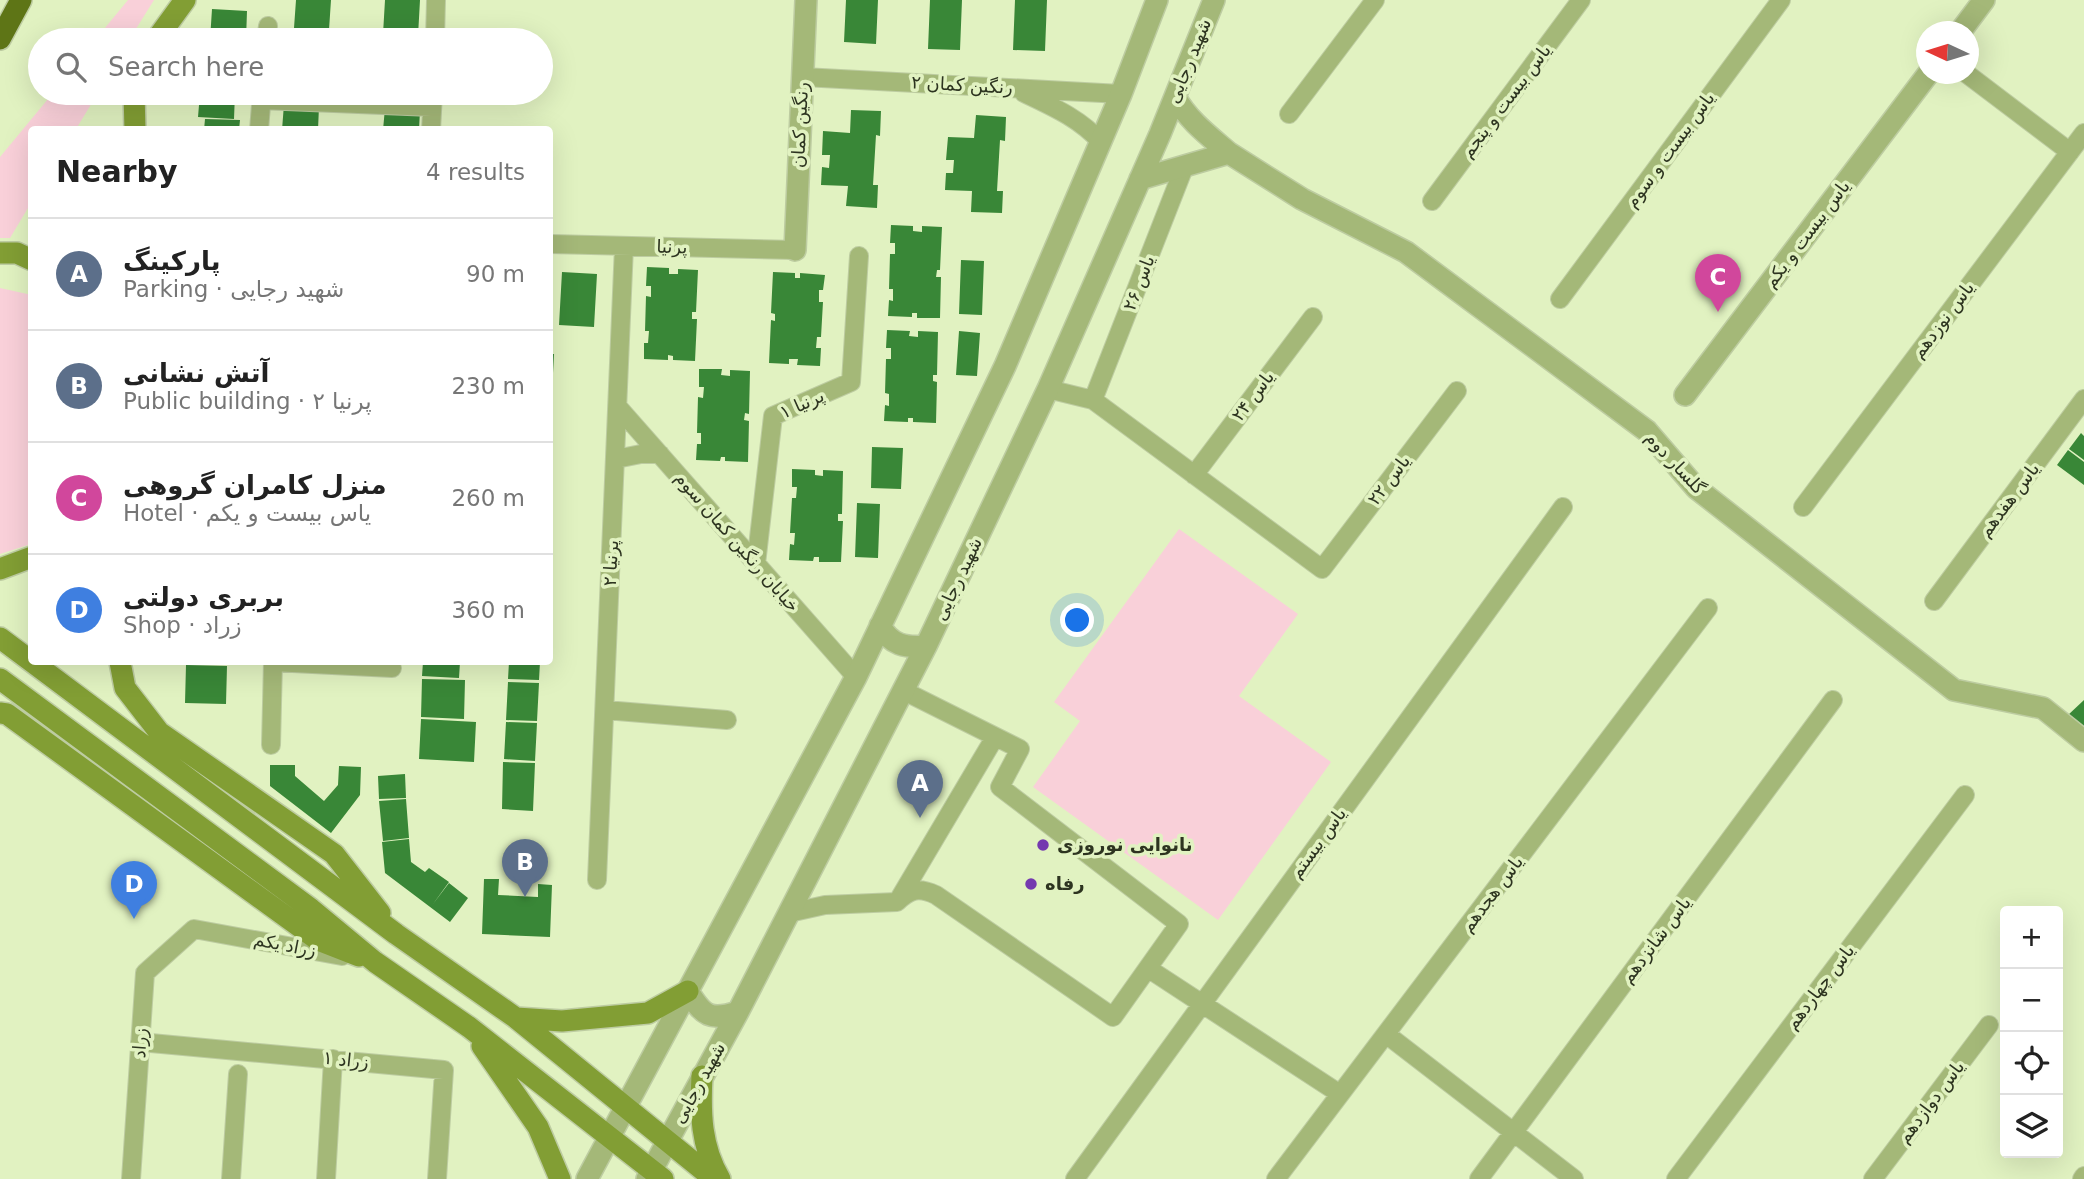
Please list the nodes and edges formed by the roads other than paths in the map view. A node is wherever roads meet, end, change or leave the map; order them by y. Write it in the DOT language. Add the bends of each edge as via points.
graph roads {
  1 [pos="13,0"];
  2 [pos="21,0"];
  3 [pos="185,0"];
  4 [pos="436,0"];
  5 [pos="806,0"];
  6 [pos="1157,0"];
  7 [pos="1214,0"];
  8 [pos="1375,0"];
  9 [pos="1581,0"];
  10 [pos="1781,0"];
  11 [pos="1984,0"];
  12 [pos="0,16"];
  13 [pos="1968,21"];
  14 [pos="165,28"];
  15 [pos="435,28"];
  16 [pos="0,40"];
  17 [pos="803,77"];
  18 [pos="1979,83"];
  19 [pos="1920,84"];
  20 [pos="1014,88"];
  21 [pos="1121,94"];
  22 [pos="1175,97"];
  23 [pos="134,105"];
  24 [pos="261,105"];
  25 [pos="432,105"];
  26 [pos="1289,114"];
  27 [pos="135,126"];
  28 [pos="259,126"];
  29 [pos="431,126"];
  30 [pos="2084,133"];
  31 [pos="1101,142"];
  32 [pos="2070,152"];
  33 [pos="1229,153"];
  34 [pos="1185,165"];
  35 [pos="1140,179"];
  36 [pos="1432,201"];
  37 [pos="553,244"];
  38 [pos="624,246"];
  39 [pos="795,250"];
  40 [pos="0,253"];
  41 [pos="859,256"];
  42 [pos="28,258"];
  43 [pos="1560,299"];
  44 [pos="1312,317"];
  45 [pos="1048,388"];
  46 [pos="1457,391"];
  47 [pos="1685,396"];
  48 [pos="2084,399"];
  49 [pos="1093,400"];
  50 [pos="618,407"];
  51 [pos="660,454"];
  52 [pos="616,459"];
  53 [pos="1194,475"];
  54 [pos="1563,507"];
  55 [pos="1803,507"];
  56 [pos="28,558"];
  57 [pos="756,564"];
  58 [pos="0,569"];
  59 [pos="1934,601"];
  60 [pos="1709,608"];
  61 [pos="880,626"];
  62 [pos="0,638"];
  63 [pos="926,646"];
  64 [pos="28,659"];
  65 [pos="36,665"];
  66 [pos="121,665"];
  67 [pos="274,665"];
  68 [pos="333,665"];
  69 [pos="392,668"];
  70 [pos="856,677"];
  71 [pos="0,679"];
  72 [pos="904,691"];
  73 [pos="1833,701"];
  74 [pos="605,710"];
  75 [pos="0,713"];
  76 [pos="727,720"];
  77 [pos="995,737"];
  78 [pos="2084,741"];
  79 [pos="271,745"];
  80 [pos="1965,795"];
  81 [pos="597,880"];
  82 [pos="897,902"];
  83 [pos="789,913"];
  84 [pos="194,929"];
  85 [pos="396,934"];
  86 [pos="375,962"];
  87 [pos="1149,969"];
  88 [pos="688,991"];
  89 [pos="1200,1004"];
  90 [pos="738,1012"];
  91 [pos="516,1018"];
  92 [pos="1989,1025"];
  93 [pos="469,1027"];
  94 [pos="1386,1034"];
  95 [pos="140,1042"];
  96 [pos="333,1059"];
  97 [pos="238,1074"];
  98 [pos="702,1076"];
  99 [pos="1340,1094"];
  100 [pos="624,1108"];
  101 [pos="1513,1132"];
  102 [pos="608,1136"];
  103 [pos="667,1141"];
  104 [pos="654,1176"];
  105 [pos="131,1179"];
  106 [pos="231,1179"];
  107 [pos="326,1179"];
  108 [pos="437,1179"];
  109 [pos="560,1179"];
  110 [pos="587,1179"];
  111 [pos="714,1179"];
  112 [pos="720,1179"];
  113 [pos="1075,1179"];
  114 [pos="1276,1179"];
  115 [pos="1479,1179"];
  116 [pos="1574,1179"];
  117 [pos="1676,1179"];
  118 [pos="1873,1179"];
  1 -- 12 [label="highway"];
  2 -- 16 [label="highway"];
  3 -- 14 [label="main road"];
  4 -- 15 [label="street"];
  5 -- 17 [label="street, رنگین کمان"];
  6 -- 21 [label="street"];
  7 -- 22 [label="street, شهید رجایی"];
  8 -- 26 [label="street"];
  9 -- 36 [label="street, یاس بیست و پنجم"];
  10 -- 43 [label="street, یاس بیست و سوم"];
  11 -- 13 [label="street"];
  17 -- 20 [label="street, رنگین کمان ۲"];
  17 -- 39 [label="street, رنگین کمان"];
  18 -- 32 [label="street"];
  19 -- 47 [label="street, یاس بیست و یکم"];
  20 -- 21 [label="street, رنگین کمان ۲"];
  20 -- 31 [label="street" via="1066,113"];
  21 -- 31 [label="street"];
  22 -- 33 [label="street, گلسار دوم" via="1196,126"];
  22 -- 35 [label="street, شهید رجایی"];
  23 -- 27 [label="main road"];
  24 -- 28 [label="street"];
  25 -- 29 [label="street"];
  30 -- 32 [label="street, یاس نوزدهم"];
  31 -- 61 [label="street" via="1005,366"];
  32 -- 55 [label="street, یاس نوزدهم"];
  33 -- 34 [label="street"];
  33 -- 78 [label="street, گلسار دوم" via="1302,199 1406,253 1647,431 1696,488 1954,690 2043,708"];
  34 -- 35 [label="street"];
  34 -- 49 [label="street, یاس ۲۶"];
  35 -- 45 [label="street, شهید رجایی"];
  37 -- 38 [label="street, پرنیا"];
  38 -- 39 [label="street, پرنیا"];
  38 -- 50 [label="street, پرنیا ۲"];
  40 -- 42 [label="main road"];
  41 -- 57 [label="street, پرنیا ۱" via="851,382 773,416"];
  44 -- 53 [label="street, یاس ۲۴"];
  45 -- 49 [label="street"];
  45 -- 63 [label="street, شهید رجایی"];
  46 -- 53 [label="street, یاس ۲۲" via="1322,569"];
  48 -- 59 [label="street, یاس هفدهم"];
  49 -- 53 [label="street"];
  50 -- 51 [label="street, خیابان رنگین کمان سوم"];
  50 -- 52 [label="street, پرنیا ۲"];
  51 -- 52 [label="street"];
  51 -- 57 [label="street, خیابان رنگین کمان سوم"];
  52 -- 74 [label="street, پرنیا ۲"];
  54 -- 89 [label="street, یاس بیستم"];
  56 -- 58 [label="main road"];
  57 -- 70 [label="street, خیابان رنگین کمان سوم"];
  60 -- 94 [label="street, یاس هجدهم"];
  61 -- 63 [label="street" via="898,645"];
  61 -- 70 [label="street"];
  62 -- 64 [label="main road"];
  63 -- 72 [label="street, شهید رجایی"];
  65 -- 85 [label="main road"];
  66 -- 85 [label="main road" via="125,688 159,732 334,854"];
  67 -- 79 [label="street"];
  68 -- 69 [label="street"];
  70 -- 88 [label="street"];
  71 -- 86 [label="main road" via="311,909"];
  72 -- 77 [label="street"];
  72 -- 83 [label="street, شهید رجایی"];
  73 -- 101 [label="street, یاس شانزدهم"];
  74 -- 76 [label="street"];
  74 -- 81 [label="street, پرنیا ۲"];
  75 -- 86 [label="main road" via="318,940"];
  77 -- 82 [label="street"];
  77 -- 87 [label="street" via="1020,749 1000,787 1180,924"];
  80 -- 117 [label="street, یاس چهاردهم"];
  82 -- 83 [label="street" via="825,905"];
  82 -- 87 [label="street" via="906,892 921,888 936,895 1113,1017"];
  83 -- 90 [label="street, شهید رجایی"];
  84 -- 86 [label="street, زراد یکم"];
  84 -- 95 [label="street, زراد" via="145,973"];
  85 -- 91 [label="main road"];
  86 -- 93 [label="main road"];
  87 -- 89 [label="street"];
  88 -- 90 [label="street" via="706,1014 720,1018"];
  88 -- 91 [label="main road" via="648,1013 562,1021"];
  88 -- 100 [label="street"];
  89 -- 99 [label="street"];
  89 -- 113 [label="street, یاس بیستم"];
  90 -- 98 [label="street, شهید رجایی"];
  91 -- 100 [label="main road"];
  92 -- 118 [label="street, یاس دوازدهم"];
  93 -- 102 [label="main road"];
  93 -- 109 [label="main road" via="538,1127"];
  94 -- 99 [label="street, یاس هجدهم"];
  94 -- 101 [label="street"];
  95 -- 96 [label="street, زراد ۱"];
  95 -- 105 [label="street, زراد"];
  96 -- 107 [label="street"];
  96 -- 108 [label="street, زراد ۱" via="444,1070"];
  97 -- 106 [label="street"];
  98 -- 103 [label="street, شهید رجایی"];
  98 -- 112 [label="main road" via="703,1135"];
  99 -- 114 [label="street, یاس هجدهم"];
  100 -- 102 [label="street"];
  100 -- 103 [label="main road"];
  101 -- 115 [label="street, یاس شانزدهم"];
  101 -- 116 [label="street"];
  102 -- 104 [label="main road"];
  102 -- 110 [label="street"];
  103 -- 104 [label="street, شهید رجایی"];
  103 -- 111 [label="main road"];
}
